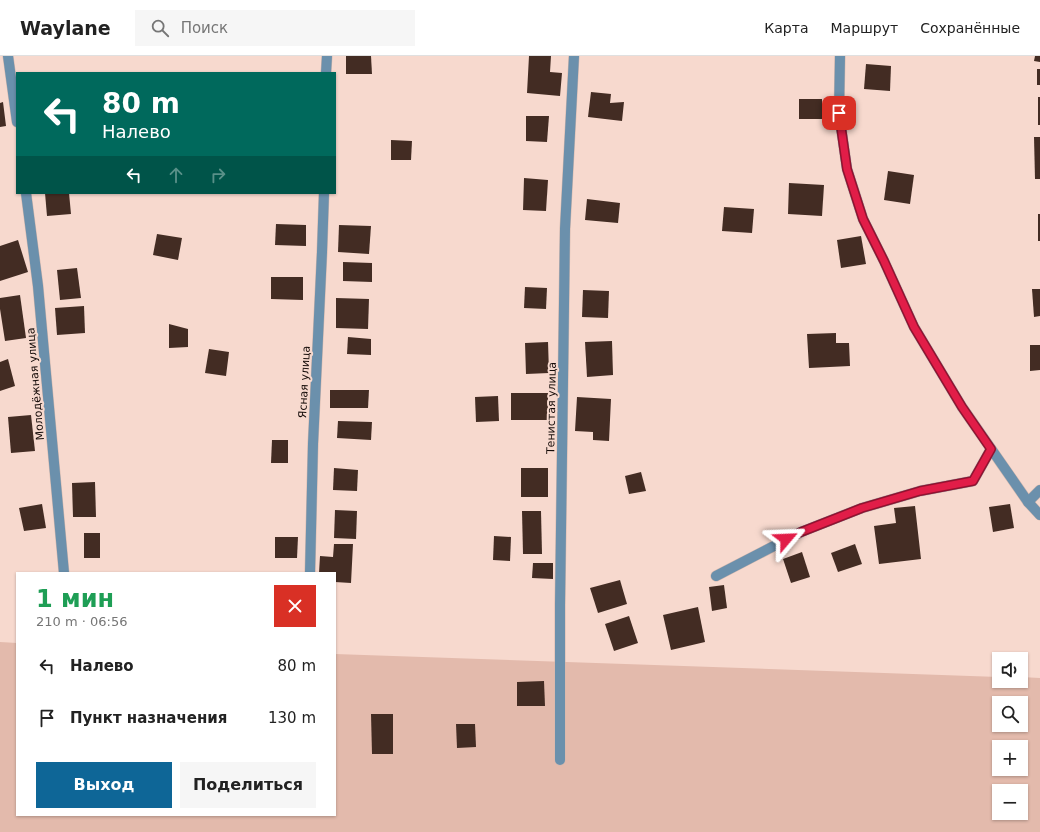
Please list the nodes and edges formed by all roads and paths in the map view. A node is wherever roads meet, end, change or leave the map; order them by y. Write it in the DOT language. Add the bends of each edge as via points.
graph roads {
  1 [pos="8,56"];
  2 [pos="327,56"];
  3 [pos="574,56"];
  4 [pos="840,56"];
  5 [pos="326,72"];
  6 [pos="16,115"];
  7 [pos="26,194"];
  8 [pos="324,194"];
  9 [pos="991,449"];
  10 [pos="1040,490"];
  11 [pos="1028,502"];
  12 [pos="1040,515"];
  13 [pos="64,572"];
  14 [pos="310,572"];
  15 [pos="716,576"];
  16 [pos="560,760"];
  1 -- 6 [label="street"];
  2 -- 5 [label="street"];
  3 -- 16 [label="street, Тенистая улица" via="565,237"];
  4 -- 9 [label="street" via="839,113 847,169 863,219 914,327 962,407"];
  7 -- 13 [label="street, Молодёжная улица" via="38,286"];
  8 -- 14 [label="street, Ясная улица"];
  9 -- 11 [label="street"];
  9 -- 15 [label="street" via="973,481 920,491 862,508 801,532"];
  10 -- 11 [label="street"];
  11 -- 12 [label="street"];
}
